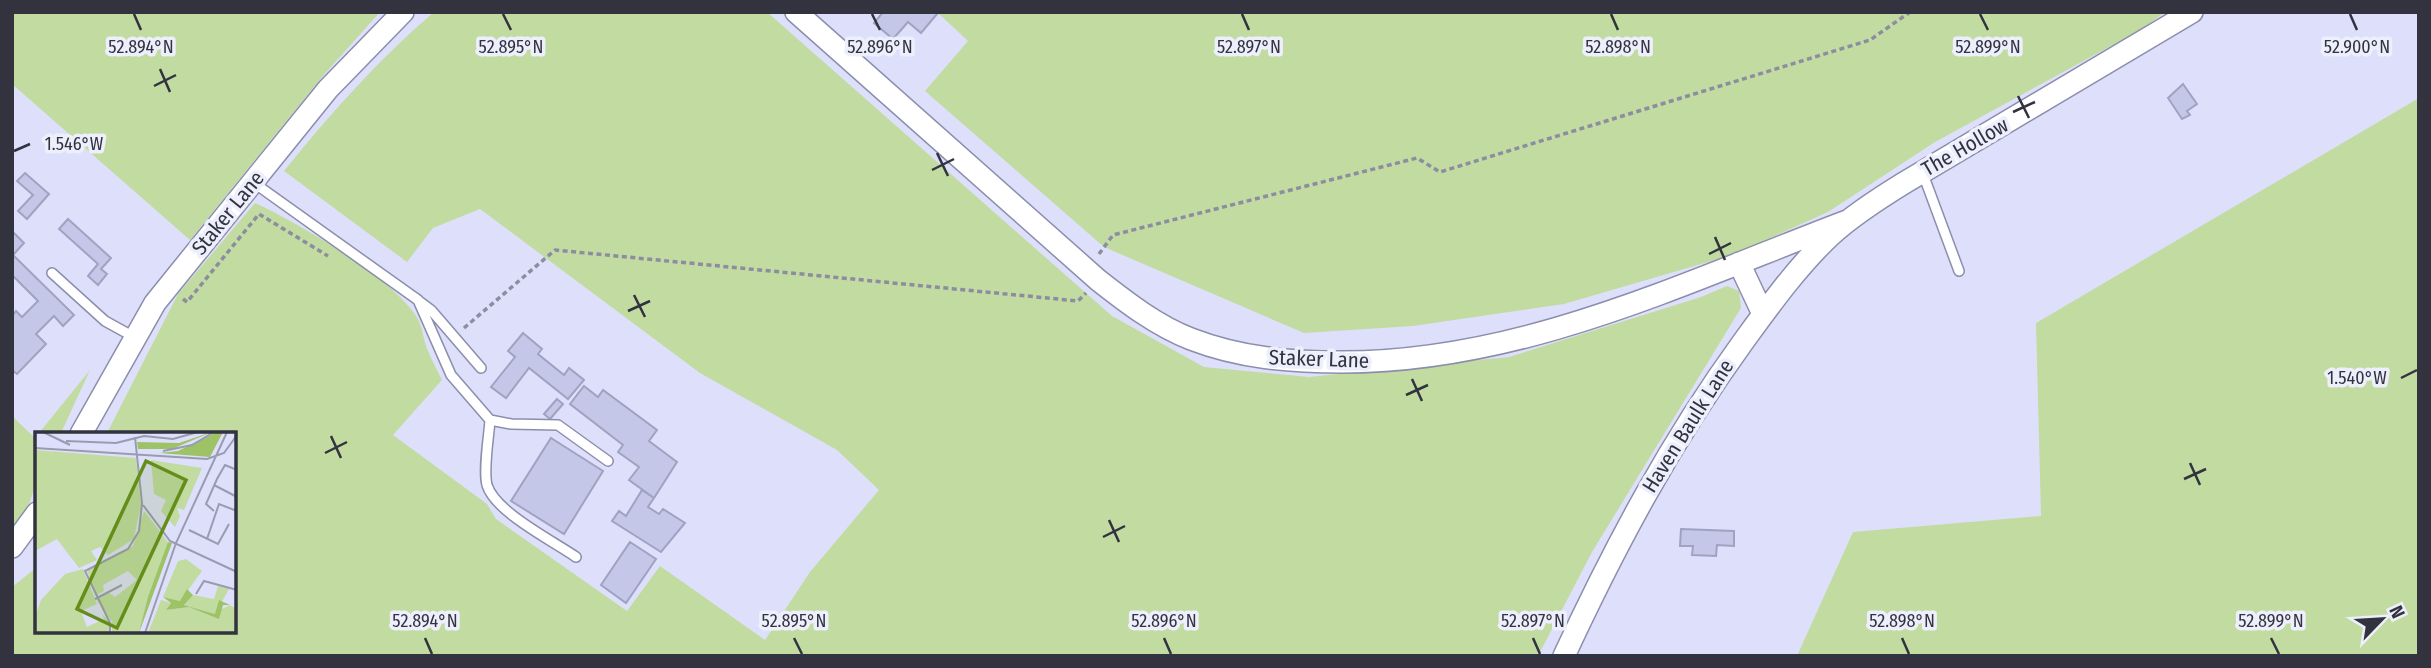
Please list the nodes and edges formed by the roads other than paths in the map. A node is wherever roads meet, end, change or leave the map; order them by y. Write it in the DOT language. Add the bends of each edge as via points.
graph roads {
  1 [pos="403,12"];
  2 [pos="796,12"];
  3 [pos="2192,12"];
  4 [pos="1922,172"];
  5 [pos="253,182"];
  6 [pos="1847,221"];
  7 [pos="1739,263"];
  8 [pos="1959,271"];
  9 [pos="52,273"];
  10 [pos="418,300"];
  11 [pos="1763,314"];
  12 [pos="134,337"];
  13 [pos="481,368"];
  14 [pos="490,420"];
  15 [pos="81,432"];
  16 [pos="608,461"];
  17 [pos="35,516"];
  18 [pos="12,547"];
  19 [pos="576,557"];
  20 [pos="1564,656"];
  1 -- 5 [label="street, Staker Lane" via="328,89"];
  2 -- 7 [label="street, Staker Lane" via="1092,275 1146,315 1190,339 1224,349 1288,362 1440,356 1520,340 1616,311"];
  3 -- 4 [label="street, The Hollow"];
  4 -- 6 [label="street, The Hollow"];
  4 -- 8 [label="lane"];
  5 -- 10 [label="lane"];
  5 -- 12 [label="street, Staker Lane"];
  6 -- 7 [label="street, Staker Lane"];
  6 -- 11 [label="street, Haven Baulk Lane" via="1803,264"];
  7 -- 11 [label="street"];
  9 -- 12 [label="lane" via="105,321"];
  10 -- 13 [label="lane"];
  10 -- 14 [label="lane" via="442,360"];
  11 -- 20 [label="street, Haven Baulk Lane" via="1717,377 1631,517"];
  12 -- 15 [label="street, Staker Lane"];
  14 -- 16 [label="lane" via="558,425"];
  14 -- 19 [label="lane" via="486,484 493,497"];
  17 -- 18 [label="street"];
}
